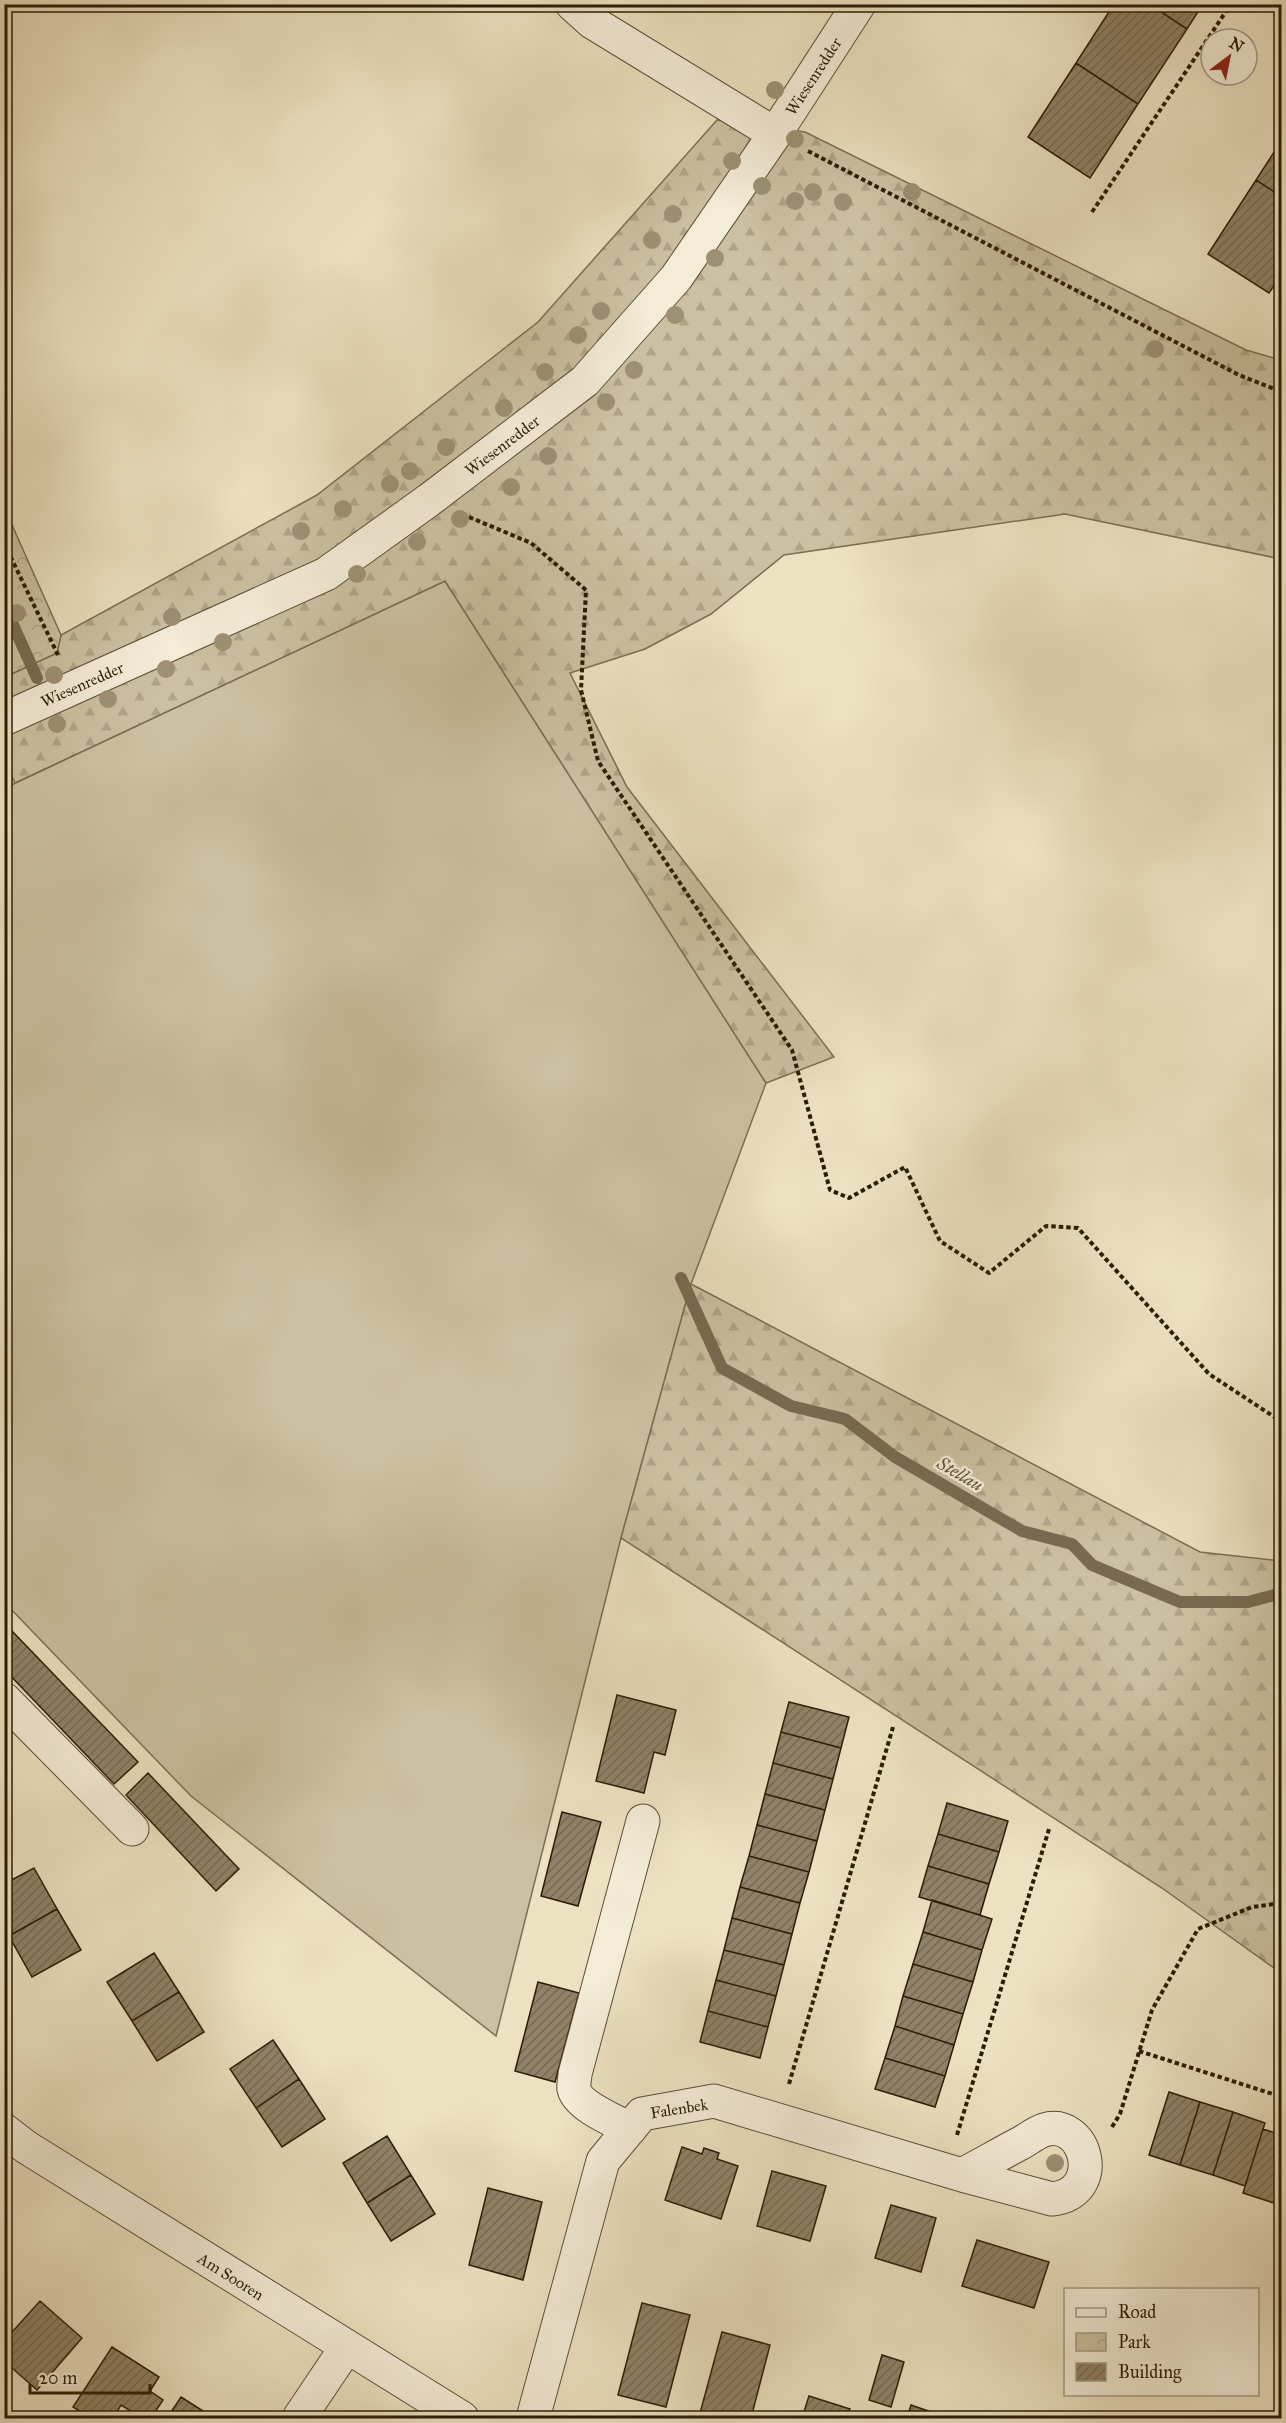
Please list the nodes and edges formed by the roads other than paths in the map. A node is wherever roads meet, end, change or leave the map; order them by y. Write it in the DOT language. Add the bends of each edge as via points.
graph roads {
  1 [pos="572,4"];
  2 [pos="859,4"];
  3 [pos="775,134"];
  4 [pos="4,719"];
  5 [pos="4,1699"];
  6 [pos="643,1821"];
  7 [pos="132,1829"];
  8 [pos="630,2129"];
  9 [pos="4,2130"];
  10 [pos="954,2173"];
  11 [pos="346,2348"];
  12 [pos="299,2418"];
  13 [pos="462,2418"];
  14 [pos="533,2418"];
  1 -- 3 [label="street" via="592,22"];
  2 -- 3 [label="street, Wiesenredder"];
  3 -- 4 [label="street, Wiesenredder" via="676,278 585,381 429,500 326,574"];
  5 -- 7 [label="street"];
  6 -- 8 [label="street" via="573,2088 587,2106"];
  8 -- 10 [label="street, Falenbek" via="642,2114 714,2101"];
  8 -- 14 [label="street, Falenbek" via="603,2161"];
  9 -- 11 [label="street, Am Sooren"];
  10 -- 10 [label="street, Falenbek" via="1044,2130 1065,2132 1074,2138 1086,2157 1086,2169 1078,2187 1062,2198 1052,2199"];
  11 -- 12 [label="street"];
  11 -- 13 [label="street, Am Sooren"];
}
